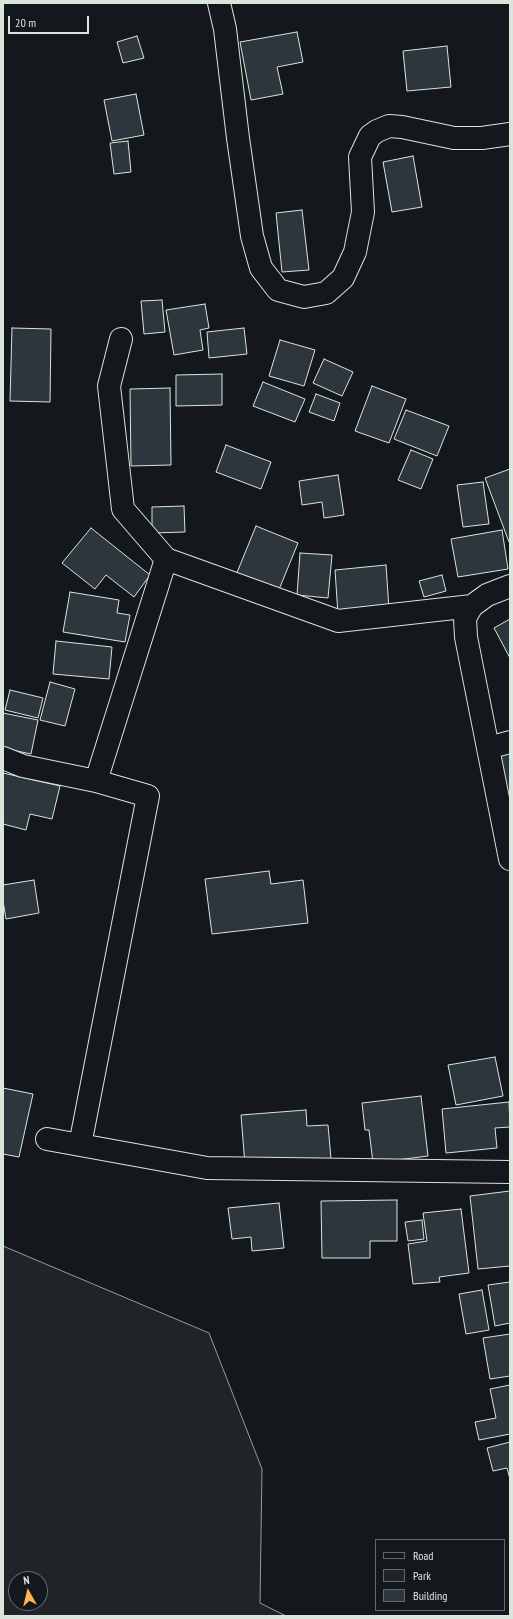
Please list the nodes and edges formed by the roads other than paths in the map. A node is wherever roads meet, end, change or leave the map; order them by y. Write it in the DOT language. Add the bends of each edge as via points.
graph roads {
  1 [pos="219,3"];
  2 [pos="510,134"];
  3 [pos="121,339"];
  4 [pos="166,559"];
  5 [pos="510,586"];
  6 [pos="472,606"];
  7 [pos="510,742"];
  8 [pos="488,748"];
  9 [pos="3,758"];
  10 [pos="96,781"];
  11 [pos="510,859"];
  12 [pos="47,1139"];
  13 [pos="80,1145"];
  14 [pos="510,1172"];
  1 -- 2 [label="street" via="225,29 252,236 261,268 278,290 304,297 326,293 343,278 355,252 363,212 360,157 364,145 377,131 389,126 454,138"];
  3 -- 4 [label="street" via="109,386 123,509"];
  4 -- 6 [label="street" via="338,621"];
  4 -- 10 [label="street"];
  5 -- 6 [label="street" via="487,595"];
  6 -- 8 [label="street" via="465,618 466,637"];
  7 -- 8 [label="street"];
  8 -- 11 [label="street"];
  9 -- 10 [label="street" via="23,766"];
  10 -- 13 [label="street" via="148,796"];
  12 -- 13 [label="street"];
  13 -- 14 [label="street" via="207,1168"];
}
